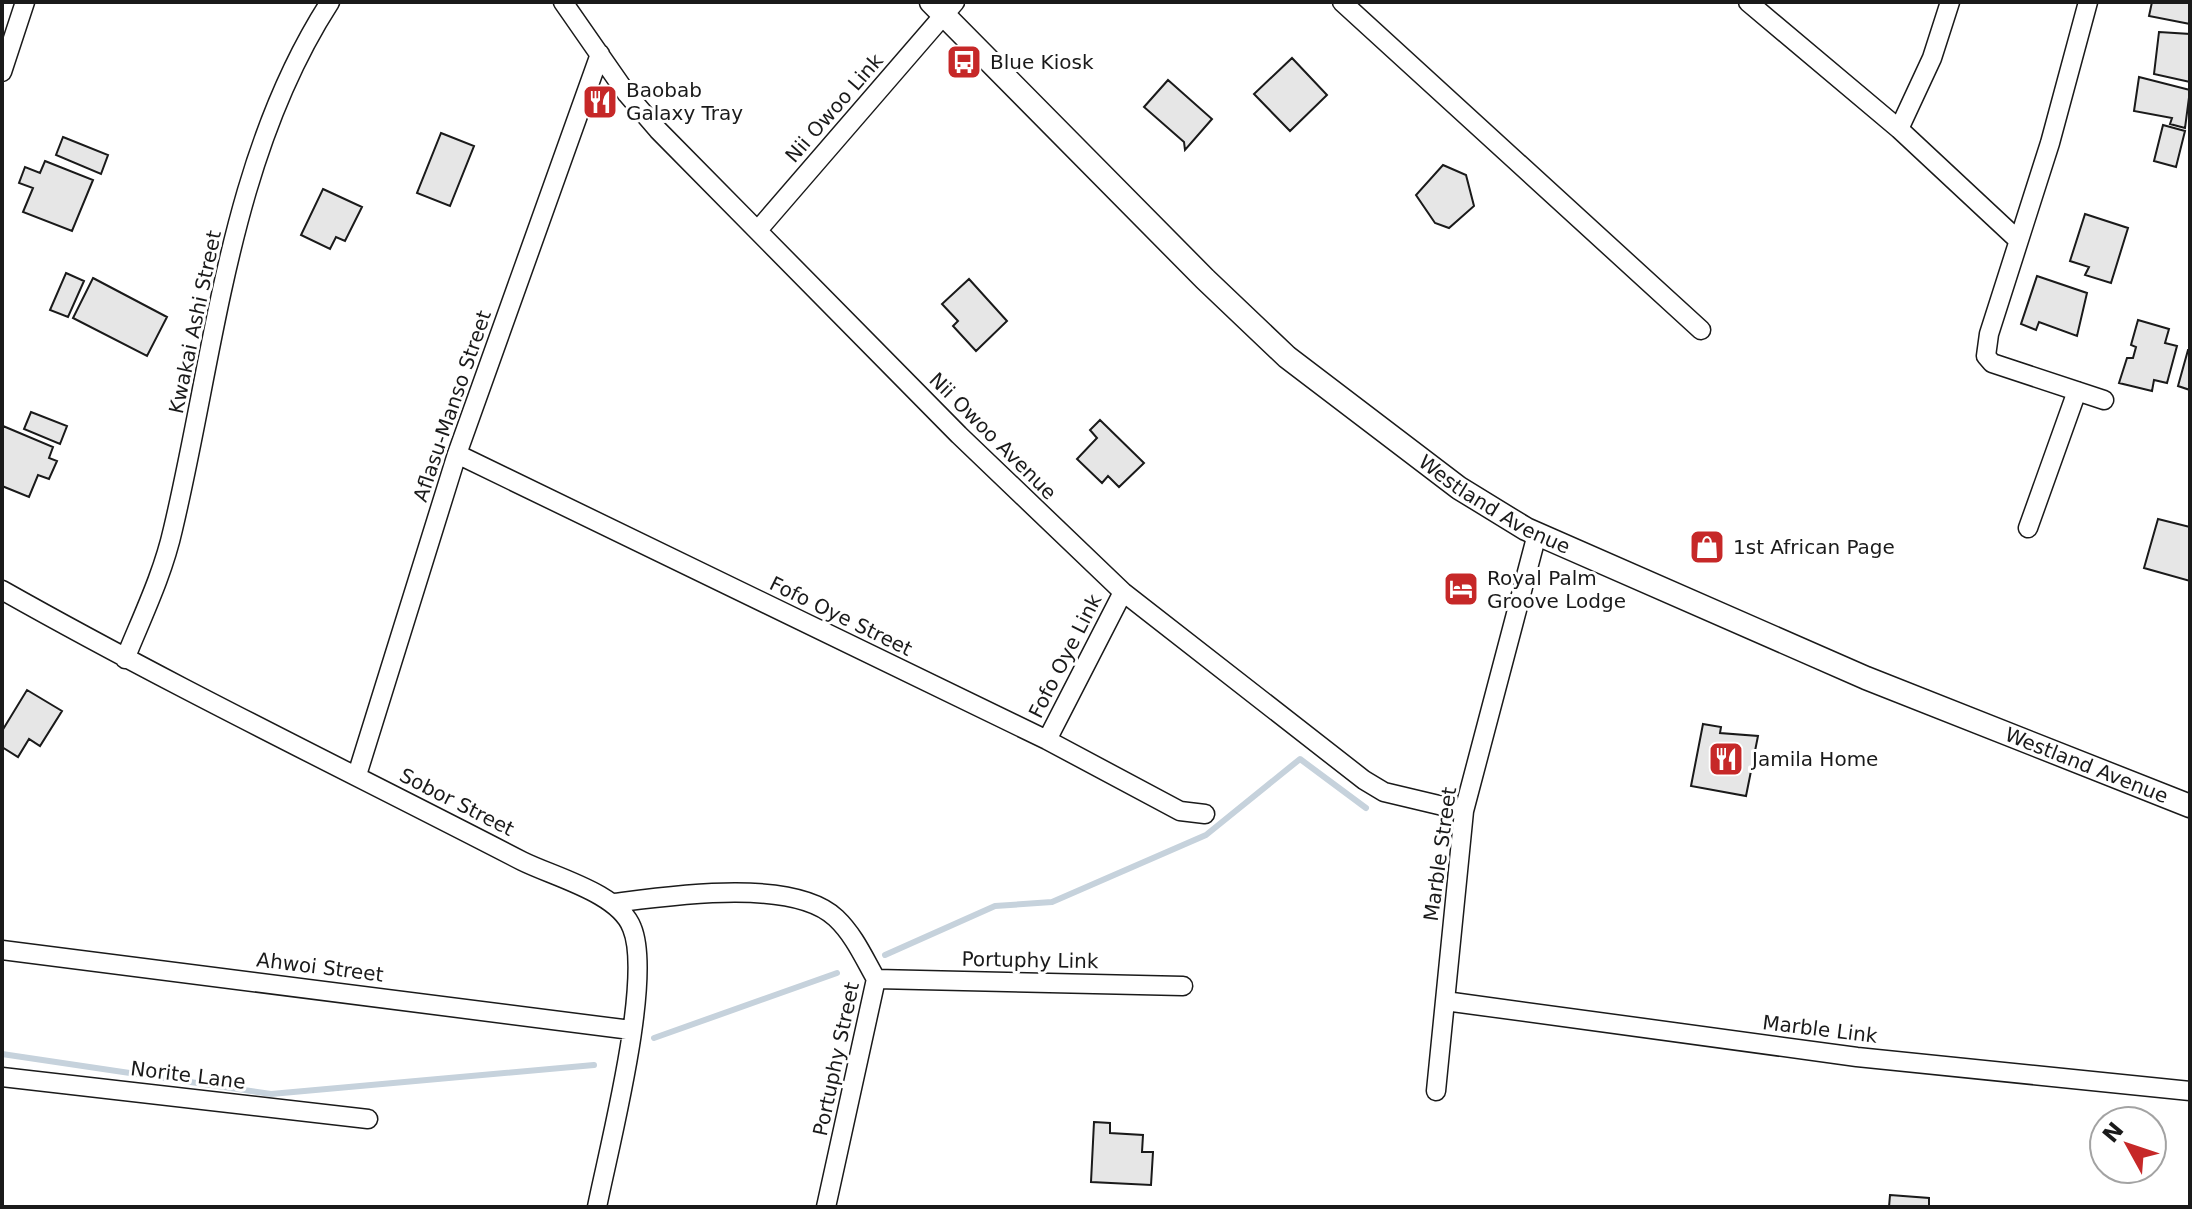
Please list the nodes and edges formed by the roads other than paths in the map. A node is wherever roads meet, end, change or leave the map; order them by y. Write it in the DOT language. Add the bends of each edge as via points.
graph roads {
  1 [pos="25,2"];
  2 [pos="330,2"];
  3 [pos="563,2"];
  4 [pos="1342,2"];
  5 [pos="1748,2"];
  6 [pos="1950,2"];
  7 [pos="2088,2"];
  8 [pos="943,6"];
  9 [pos="600,54"];
  10 [pos="2,72"];
  11 [pos="1899,129"];
  12 [pos="758,230"];
  13 [pos="2018,240"];
  14 [pos="1701,330"];
  15 [pos="2077,391"];
  16 [pos="2104,400"];
  17 [pos="457,454"];
  18 [pos="2028,528"];
  19 [pos="1537,534"];
  20 [pos="2,590"];
  21 [pos="1123,592"];
  22 [pos="125,659"];
  23 [pos="1047,740"];
  24 [pos="357,775"];
  25 [pos="2190,806"];
  26 [pos="1464,811"];
  27 [pos="1205,814"];
  28 [pos="614,903"];
  29 [pos="2,950"];
  30 [pos="876,979"];
  31 [pos="1183,986"];
  32 [pos="1445,1001"];
  33 [pos="631,1030"];
  34 [pos="2,1077"];
  35 [pos="1436,1091"];
  36 [pos="2190,1091"];
  37 [pos="368,1119"];
  38 [pos="597,1207"];
  39 [pos="826,1207"];
  1 -- 10 [label="street"];
  2 -- 22 [label="street, Kwakai Ashi Street" via="264,139 222,294 173,531"];
  3 -- 9 [label="street, Nii Owoo Avenue"];
  4 -- 14 [label="street"];
  5 -- 11 [label="street"];
  6 -- 11 [label="street" via="1932,58"];
  7 -- 13 [label="street"];
  8 -- 12 [label="street, Nii Owoo Link"];
  8 -- 19 [label="street, Westland Avenue" via="1287,357 1427,465"];
  9 -- 12 [label="street, Nii Owoo Avenue" via="658,130"];
  9 -- 17 [label="street, Aflasu-Manso Street"];
  11 -- 13 [label="street"];
  12 -- 21 [label="street, Nii Owoo Avenue" via="959,435"];
  13 -- 15 [label="street" via="1986,356 1992,363"];
  15 -- 16 [label="street"];
  15 -- 18 [label="street"];
  17 -- 23 [label="street, Fofo Oye Street"];
  17 -- 24 [label="street, Aflasu-Manso Street"];
  19 -- 25 [label="street, Westland Avenue" via="1984,727"];
  19 -- 26 [label="street, Marble Street"];
  20 -- 22 [label="street, Sobor Street"];
  21 -- 23 [label="street, Fofo Oye Link"];
  21 -- 26 [label="street, Nii Owoo Avenue" via="1364,780 1384,792"];
  22 -- 24 [label="street, Sobor Street"];
  23 -- 27 [label="street, Fofo Oye Street" via="1180,811"];
  24 -- 28 [label="street, Sobor Street"];
  26 -- 32 [label="street, Marble Street"];
  28 -- 30 [label="street, Portuphy Street" via="725,890 802,900 834,915"];
  28 -- 33 [label="street" via="632,926 640,958"];
  29 -- 33 [label="street, Ahwoi Street"];
  30 -- 31 [label="street, Portuphy Link"];
  30 -- 39 [label="street, Portuphy Street"];
  32 -- 35 [label="street, Marble Street"];
  32 -- 36 [label="street, Marble Link" via="1857,1057"];
  33 -- 38 [label="street"];
  34 -- 37 [label="street, Norite Lane"];
}
